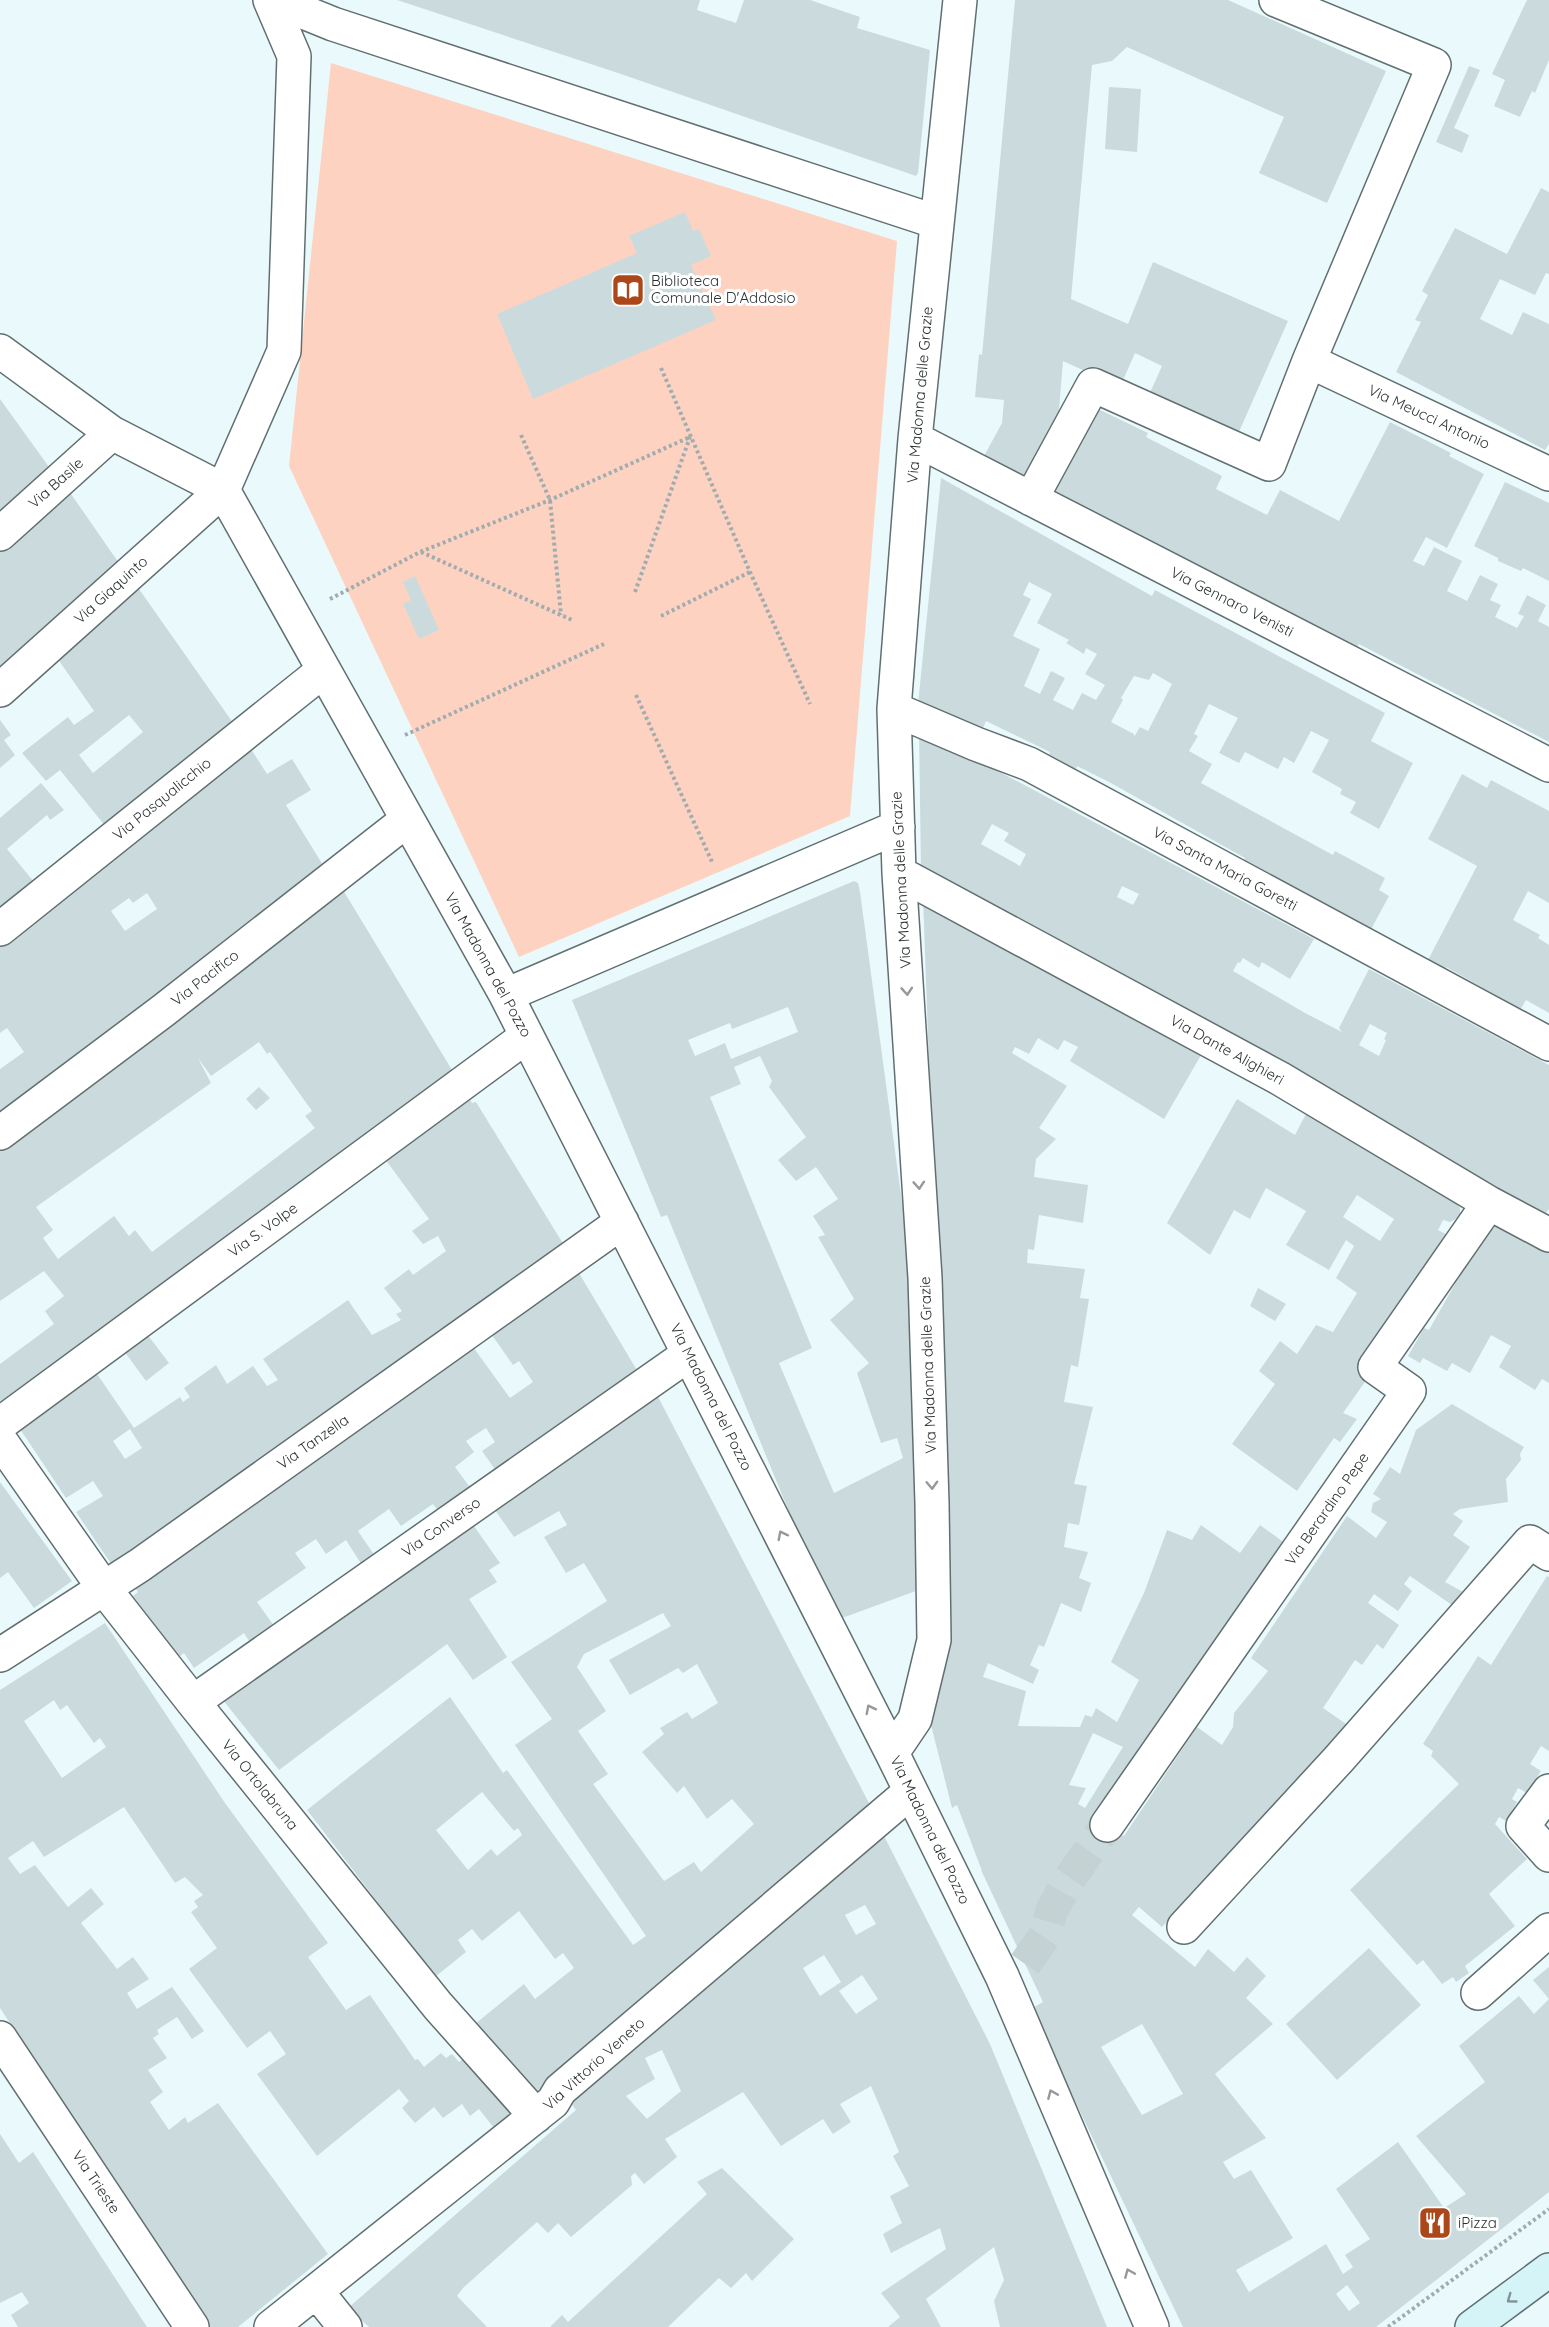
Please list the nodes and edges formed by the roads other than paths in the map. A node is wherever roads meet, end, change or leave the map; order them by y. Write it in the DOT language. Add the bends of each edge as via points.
graph roads {
  1 [pos="272,0"];
  2 [pos="960,0"];
  3 [pos="1276,0"];
  4 [pos="937,222"];
  5 [pos="0,351"];
  6 [pos="1309,360"];
  7 [pos="112,433"];
  8 [pos="915,439"];
  9 [pos="1549,474"];
  10 [pos="223,490"];
  11 [pos="1031,499"];
  12 [pos="0,534"];
  13 [pos="324,670"];
  14 [pos="0,690"];
  15 [pos="894,709"];
  16 [pos="1549,765"];
  17 [pos="407,820"];
  18 [pos="898,827"];
  19 [pos="899,873"];
  20 [pos="0,929"];
  21 [pos="506,995"];
  22 [pos="527,1036"];
  23 [pos="1549,1044"];
  24 [pos="0,1132"];
  25 [pos="1489,1203"];
  26 [pos="622,1222"];
  27 [pos="1549,1236"];
  28 [pos="689,1354"];
  29 [pos="0,1424"];
  30 [pos="0,1440"];
  31 [pos="1549,1554"];
  32 [pos="103,1587"];
  33 [pos="0,1655"];
  34 [pos="193,1702"];
  35 [pos="892,1753"];
  36 [pos="1549,1791"];
  37 [pos="910,1792"];
  38 [pos="1107,1826"];
  39 [pos="1549,1855"];
  40 [pos="1184,1928"];
  41 [pos="1549,1930"];
  42 [pos="1478,1993"];
  43 [pos="0,2038"];
  44 [pos="536,2116"];
  45 [pos="1549,2270"];
  46 [pos="317,2292"];
  47 [pos="192,2327"];
  48 [pos="271,2327"];
  49 [pos="345,2327"];
  50 [pos="1152,2327"];
  51 [pos="1472,2327"];
  1 -- 4 [label="street" via="333,24"];
  1 -- 10 [label="street" via="294,56 284,351"];
  2 -- 4 [label="street, Via Madonna delle Grazie"];
  3 -- 6 [label="street" via="1434,65"];
  4 -- 8 [label="street, Via Madonna delle Grazie"];
  5 -- 7 [label="street"];
  6 -- 9 [label="street, Via Meucci Antonio"];
  6 -- 11 [label="street" via="1269,464 1093,385"];
  7 -- 10 [label="street"];
  7 -- 12 [label="street, Via Basile"];
  8 -- 11 [label="street, Via Gennaro Venisti"];
  8 -- 15 [label="street, Via Madonna delle Grazie"];
  10 -- 13 [label="street, Via Madonna del Pozzo"];
  10 -- 14 [label="street, Via Giaquinto"];
  11 -- 16 [label="street, Via Gennaro Venisti"];
  13 -- 17 [label="street, Via Madonna del Pozzo"];
  13 -- 20 [label="street, Via Pasqualicchio"];
  15 -- 18 [label="street, Via Madonna delle Grazie"];
  15 -- 23 [label="street, Via Santa Maria Goretti" via="1029,764"];
  17 -- 21 [label="street, Via Madonna del Pozzo"];
  17 -- 24 [label="street, Via Pacifico"];
  18 -- 19 [label="street, Via Madonna delle Grazie"];
  18 -- 21 [label="street"];
  19 -- 25 [label="street, Via Dante Alighieri" via="1280,1078"];
  19 -- 35 [label="street, Via Madonna delle Grazie, one-way" via="925,1278 934,1640 915,1719"];
  21 -- 22 [label="street, Via Madonna del Pozzo"];
  22 -- 26 [label="street, Via Madonna del Pozzo"];
  22 -- 29 [label="street, Via S. Volpe"];
  25 -- 27 [label="street, Via Dante Alighieri"];
  25 -- 38 [label="street, Via Berardino Pepe" via="1376,1367 1409,1391"];
  26 -- 28 [label="street, Via Madonna del Pozzo"];
  26 -- 32 [label="street, Via Tanzella" via="140,1565"];
  28 -- 34 [label="street, Via Converso"];
  35 -- 28 [label="street, Via Madonna del Pozzo, one-way"];
  30 -- 32 [label="street, Via Ortolabruna"];
  31 -- 40 [label="street" via="1530,1542"];
  32 -- 33 [label="street, Via Tanzella"];
  32 -- 34 [label="street, Via Ortolabruna"];
  34 -- 44 [label="street, Via Ortolabruna" via="438,2006"];
  35 -- 37 [label="street, Via Madonna del Pozzo"];
  36 -- 39 [label="street" via="1523,1826"];
  37 -- 44 [label="street, Via Vittorio Veneto" via="561,2090 554,2102"];
  50 -- 37 [label="street, Via Madonna del Pozzo, one-way" via="1013,1970"];
  41 -- 42 [label="street"];
  43 -- 47 [label="street, Via Trieste"];
  44 -- 46 [label="street, Via Vittorio Veneto"];
  45 -- 51 [label="street, one-way"];
  46 -- 48 [label="street, Via Vittorio Veneto"];
  46 -- 49 [label="street"];
}
